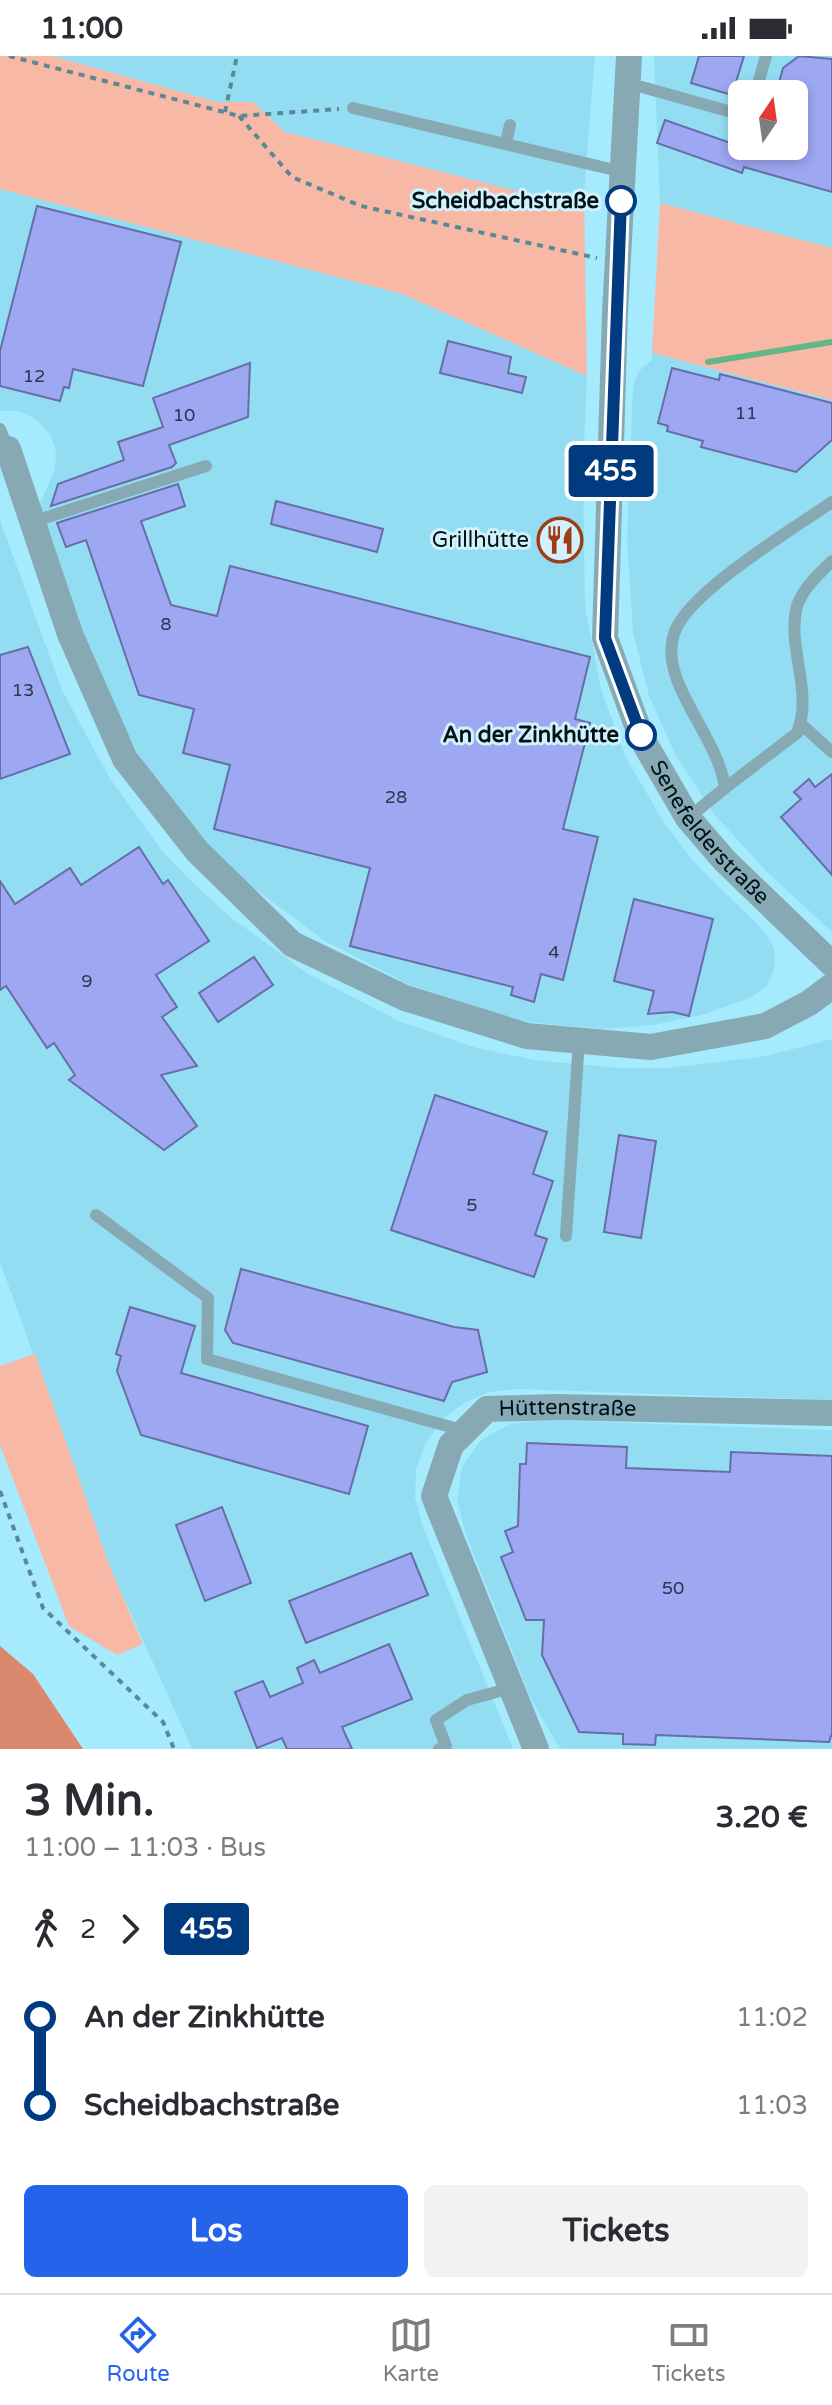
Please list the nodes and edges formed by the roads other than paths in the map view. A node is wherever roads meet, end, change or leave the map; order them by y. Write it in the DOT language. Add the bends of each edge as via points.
graph roads {
  1 [pos="629,56"];
  2 [pos="766,56"];
  3 [pos="759,80"];
  4 [pos="627,86"];
  5 [pos="353,108"];
  6 [pos="728,111"];
  7 [pos="510,125"];
  8 [pos="506,143"];
  9 [pos="623,172"];
  10 [pos="4,439"];
  11 [pos="206,466"];
  12 [pos="832,502"];
  13 [pos="32,522"];
  14 [pos="832,561"];
  15 [pos="801,724"];
  16 [pos="832,752"];
  17 [pos="725,788"];
  18 [pos="688,818"];
  19 [pos="832,964"];
  20 [pos="832,986"];
  21 [pos="579,1040"];
  22 [pos="96,1215"];
  23 [pos="566,1236"];
  24 [pos="832,1413"];
  25 [pos="465,1431"];
  26 [pos="511,1688"];
  27 [pos="439,1749"];
  28 [pos="536,1749"];
  1 -- 4 [label="street, Senefelderstraße"];
  2 -- 3 [label="lane"];
  4 -- 6 [label="lane"];
  4 -- 9 [label="street, Senefelderstraße"];
  5 -- 8 [label="lane"];
  7 -- 8 [label="lane"];
  8 -- 9 [label="lane"];
  9 -- 18 [label="street, Senefelderstraße" via="605,638 642,739"];
  10 -- 13 [label="street"];
  11 -- 13 [label="lane"];
  12 -- 17 [label="lane" via="733,571 693,607 674,633 671,655 677,680"];
  13 -- 21 [label="street" via="70,634 125,759 197,851 292,944 405,998 527,1036"];
  14 -- 15 [label="lane" via="810,582 798,604"];
  15 -- 16 [label="lane"];
  15 -- 17 [label="lane" via="792,740"];
  17 -- 18 [label="lane"];
  18 -- 19 [label="street, Senefelderstraße"];
  20 -- 21 [label="street" via="765,1026 651,1047"];
  21 -- 23 [label="lane"];
  22 -- 25 [label="lane" via="208,1298 207,1359"];
  24 -- 25 [label="street, Hüttenstraße" via="487,1409"];
  25 -- 26 [label="street, Hüttenstraße" via="451,1445 434,1496"];
  26 -- 27 [label="lane" via="467,1700 436,1720 446,1746"];
  26 -- 28 [label="street, Hüttenstraße"];
}
